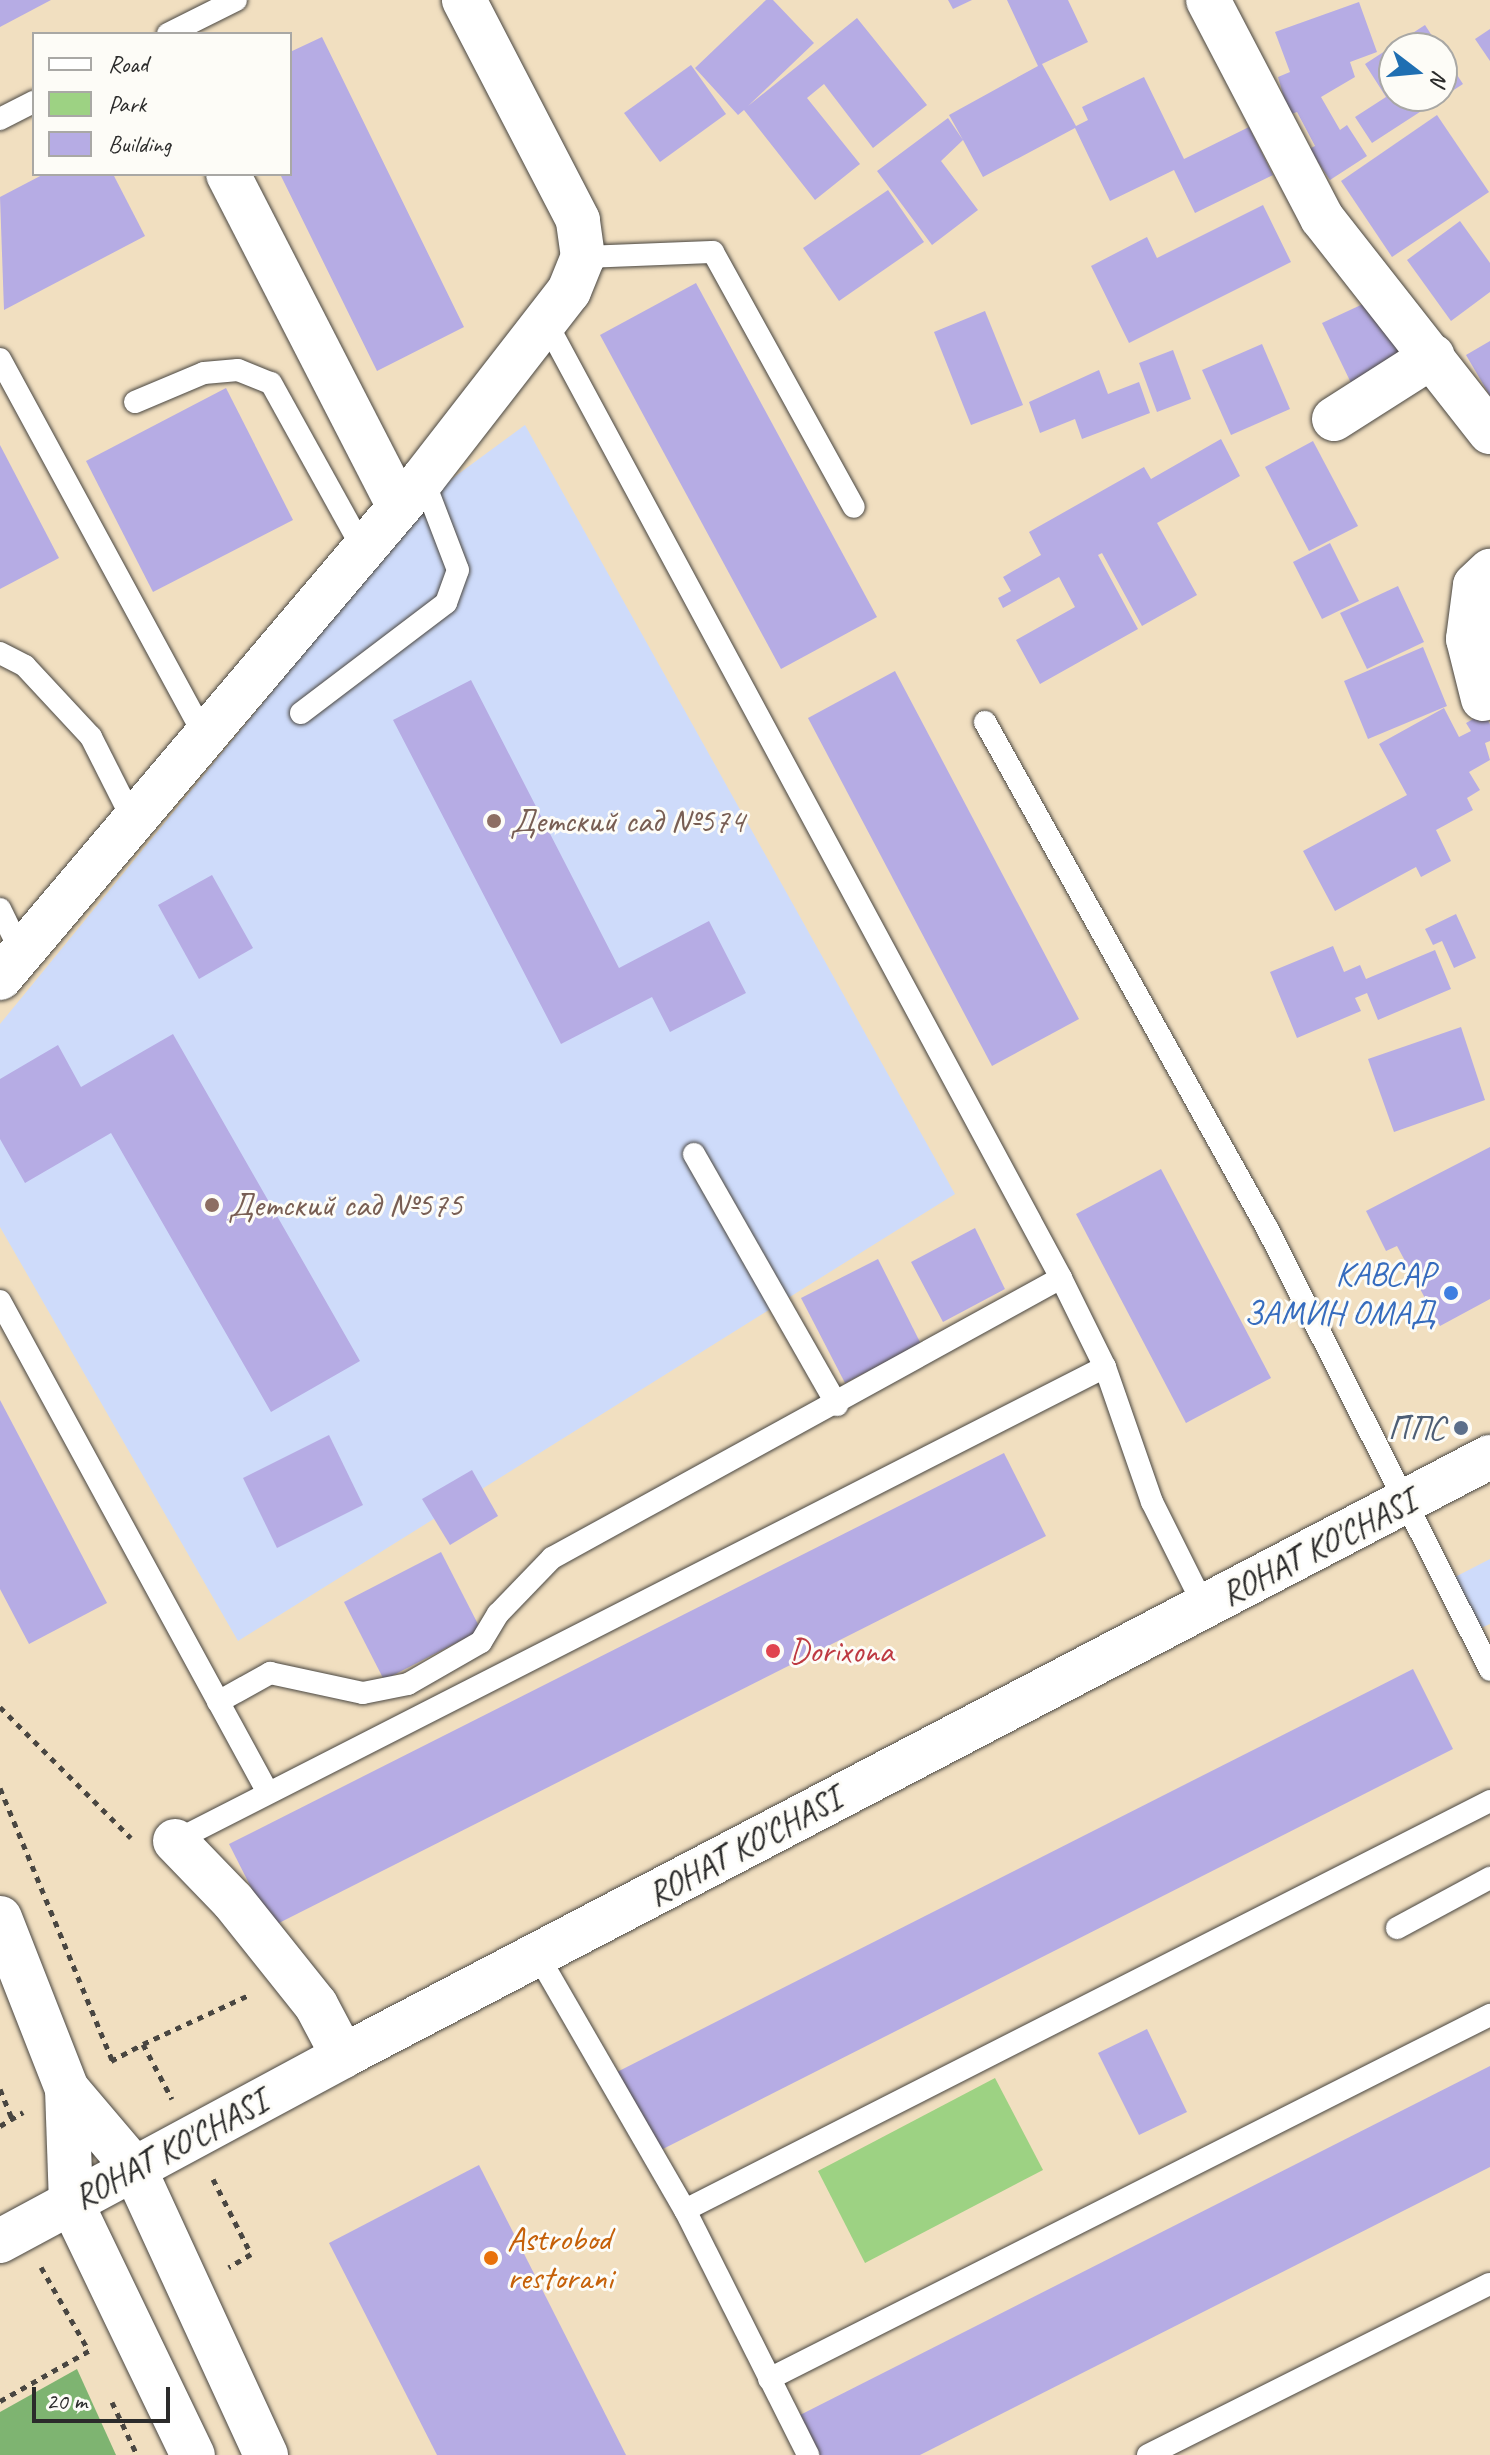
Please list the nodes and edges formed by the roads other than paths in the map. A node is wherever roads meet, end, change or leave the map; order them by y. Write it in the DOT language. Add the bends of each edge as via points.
graph roads {
  1 [pos="236,0"];
  2 [pos="464,0"];
  3 [pos="1208,0"];
  4 [pos="172,32"];
  5 [pos="32,103"];
  6 [pos="0,119"];
  7 [pos="229,176"];
  8 [pos="583,257"];
  9 [pos="547,324"];
  10 [pos="1433,356"];
  11 [pos="0,359"];
  12 [pos="135,402"];
  13 [pos="1334,419"];
  14 [pos="1490,432"];
  15 [pos="411,493"];
  16 [pos="854,507"];
  17 [pos="363,549"];
  18 [pos="1490,571"];
  19 [pos="0,653"];
  20 [pos="1483,699"];
  21 [pos="301,713"];
  22 [pos="985,722"];
  23 [pos="204,735"];
  24 [pos="132,818"];
  25 [pos="0,909"];
  26 [pos="11,965"];
  27 [pos="694,1154"];
  28 [pos="1061,1278"];
  29 [pos="0,1301"];
  30 [pos="1105,1367"];
  31 [pos="837,1405"];
  32 [pos="1490,1457"];
  33 [pos="1408,1500"];
  34 [pos="1204,1606"];
  35 [pos="1490,1670"];
  36 [pos="218,1702"];
  37 [pos="267,1791"];
  38 [pos="1490,1801"];
  39 [pos="175,1841"];
  40 [pos="1490,1878"];
  41 [pos="0,1918"];
  42 [pos="1397,1928"];
  43 [pos="537,1954"];
  44 [pos="1490,2015"];
  45 [pos="343,2056"];
  46 [pos="67,2089"];
  47 [pos="134,2168"];
  48 [pos="71,2202"];
  49 [pos="685,2210"];
  50 [pos="18,2249"];
  51 [pos="1490,2284"];
  52 [pos="769,2379"];
  53 [pos="193,2455"];
  54 [pos="266,2455"];
  55 [pos="808,2455"];
  56 [pos="1148,2455"];
  1 -- 4 [label="lane"];
  2 -- 8 [label="street" via="565,188 578,220"];
  3 -- 10 [label="street" via="1322,218"];
  5 -- 6 [label="lane"];
  7 -- 15 [label="street"];
  8 -- 9 [label="street"];
  8 -- 16 [label="lane" via="713,252"];
  9 -- 15 [label="street"];
  9 -- 28 [label="lane"];
  10 -- 13 [label="street"];
  10 -- 14 [label="street"];
  11 -- 23 [label="lane"];
  12 -- 17 [label="lane" via="204,373 238,370 271,383"];
  15 -- 17 [label="street"];
  15 -- 21 [label="lane" via="458,570 446,603"];
  17 -- 23 [label="street"];
  18 -- 20 [label="street" via="1475,585 1468,639"];
  19 -- 24 [label="lane" via="25,666 91,737"];
  22 -- 33 [label="lane" via="1267,1228"];
  23 -- 24 [label="street"];
  24 -- 26 [label="street"];
  25 -- 26 [label="lane"];
  27 -- 31 [label="lane"];
  28 -- 30 [label="lane"];
  28 -- 31 [label="lane"];
  29 -- 36 [label="lane"];
  30 -- 34 [label="lane" via="1152,1502"];
  30 -- 37 [label="lane"];
  31 -- 36 [label="lane" via="552,1558 498,1614 481,1642 408,1684 363,1693 270,1673"];
  32 -- 33 [label="street, ROHAT KO'CHASI"];
  33 -- 34 [label="street, ROHAT KO'CHASI"];
  33 -- 35 [label="lane"];
  34 -- 43 [label="street, ROHAT KO'CHASI"];
  36 -- 37 [label="lane"];
  37 -- 39 [label="lane"];
  38 -- 49 [label="lane"];
  39 -- 45 [label="street" via="233,1901 316,2005"];
  40 -- 42 [label="lane"];
  41 -- 46 [label="street"];
  43 -- 45 [label="street, ROHAT KO'CHASI"];
  43 -- 49 [label="lane"];
  44 -- 52 [label="lane"];
  45 -- 47 [label="street, ROHAT KO'CHASI"];
  46 -- 47 [label="street"];
  46 -- 48 [label="street"];
  47 -- 48 [label="street, ROHAT KO'CHASI"];
  47 -- 54 [label="street"];
  48 -- 50 [label="street, ROHAT KO'CHASI"];
  48 -- 53 [label="street"];
  49 -- 52 [label="lane"];
  51 -- 56 [label="lane"];
  52 -- 55 [label="lane"];
}
